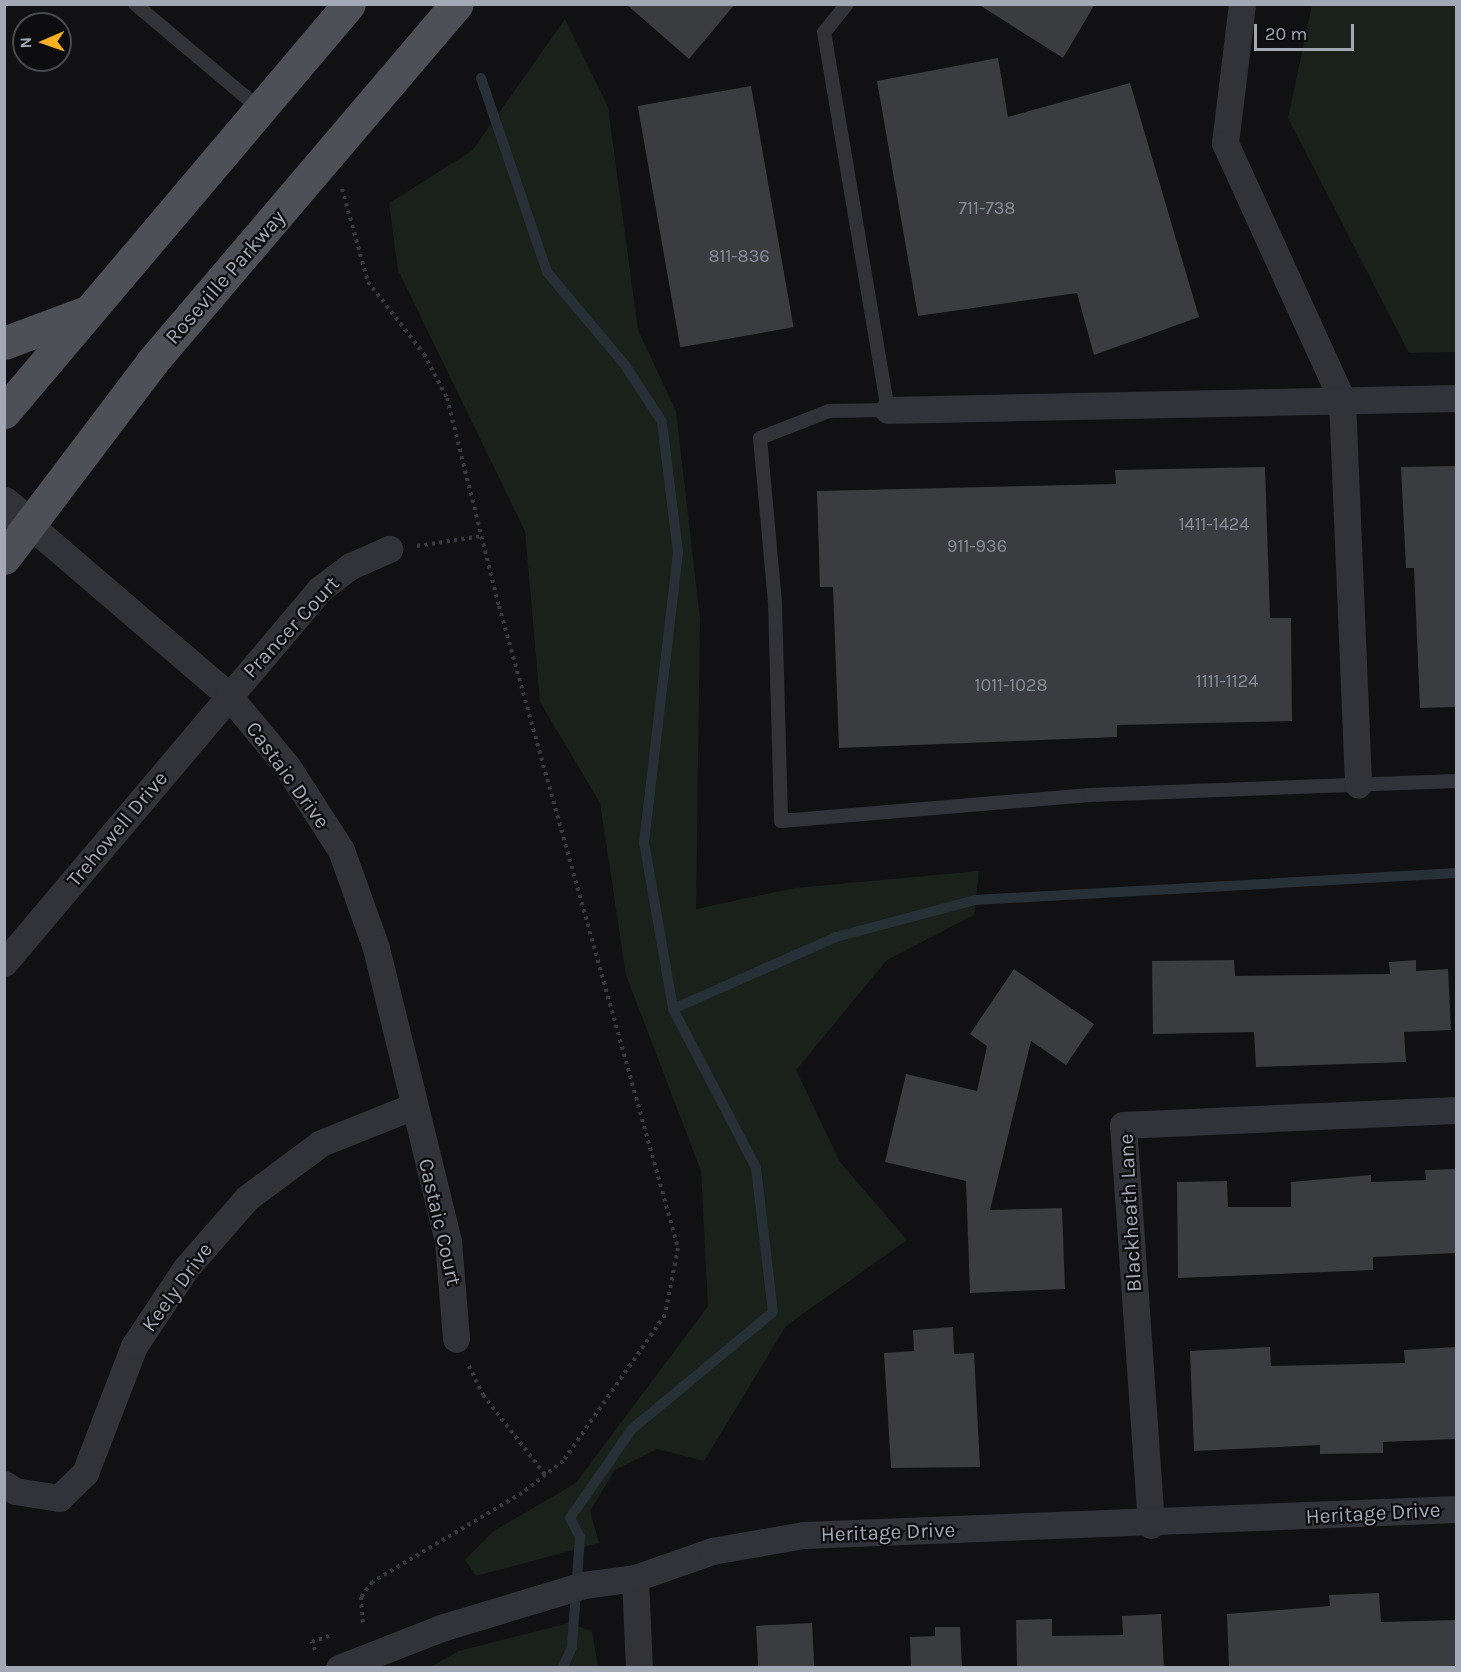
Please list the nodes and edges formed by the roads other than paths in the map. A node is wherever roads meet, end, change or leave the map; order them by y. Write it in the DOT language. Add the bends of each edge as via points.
graph roads {
  1 [pos="135,4"];
  2 [pos="349,4"];
  3 [pos="458,4"];
  4 [pos="847,4"];
  5 [pos="1242,4"];
  6 [pos="260,109"];
  7 [pos="86,312"];
  8 [pos="4,343"];
  9 [pos="1456,398"];
  10 [pos="1342,400"];
  11 [pos="888,410"];
  12 [pos="4,412"];
  13 [pos="4,503"];
  14 [pos="31,526"];
  15 [pos="389,549"];
  16 [pos="4,558"];
  17 [pos="228,695"];
  18 [pos="1456,781"];
  19 [pos="1358,785"];
  20 [pos="4,963"];
  21 [pos="411,1107"];
  22 [pos="1456,1110"];
  23 [pos="456,1339"];
  24 [pos="4,1484"];
  25 [pos="1456,1509"];
  26 [pos="1150,1525"];
  27 [pos="635,1578"];
  28 [pos="329,1663"];
  29 [pos="639,1668"];
  1 -- 6 [label="lane"];
  2 -- 6 [label="main road"];
  3 -- 14 [label="main road, Roseville Parkway" via="152,362"];
  4 -- 11 [label="lane" via="824,32"];
  5 -- 10 [label="street" via="1225,142"];
  6 -- 7 [label="main road"];
  7 -- 8 [label="main road"];
  7 -- 12 [label="main road"];
  9 -- 10 [label="street"];
  10 -- 11 [label="street"];
  10 -- 19 [label="street"];
  11 -- 19 [label="lane" via="829,411 760,438 774,603 781,821 1090,795"];
  13 -- 14 [label="street"];
  14 -- 16 [label="main road, Roseville Parkway"];
  14 -- 17 [label="street, Castaic Drive"];
  15 -- 17 [label="street, Prancer Court" via="351,566 320,590"];
  17 -- 20 [label="street, Trehowell Drive"];
  17 -- 21 [label="street, Castaic Drive" via="287,766 341,850 376,948"];
  18 -- 19 [label="lane"];
  21 -- 23 [label="street, Castaic Court" via="448,1241"];
  21 -- 24 [label="street, Keely Drive" via="321,1143 248,1198 186,1268 134,1346 85,1473 72,1486 59,1498 15,1491"];
  22 -- 26 [label="street, Blackheath Lane" via="1123,1125"];
  25 -- 26 [label="street, Heritage Drive"];
  26 -- 27 [label="street, Heritage Drive" via="804,1535 712,1551"];
  27 -- 28 [label="street, Heritage Drive" via="583,1585"];
  27 -- 29 [label="street"];
}
